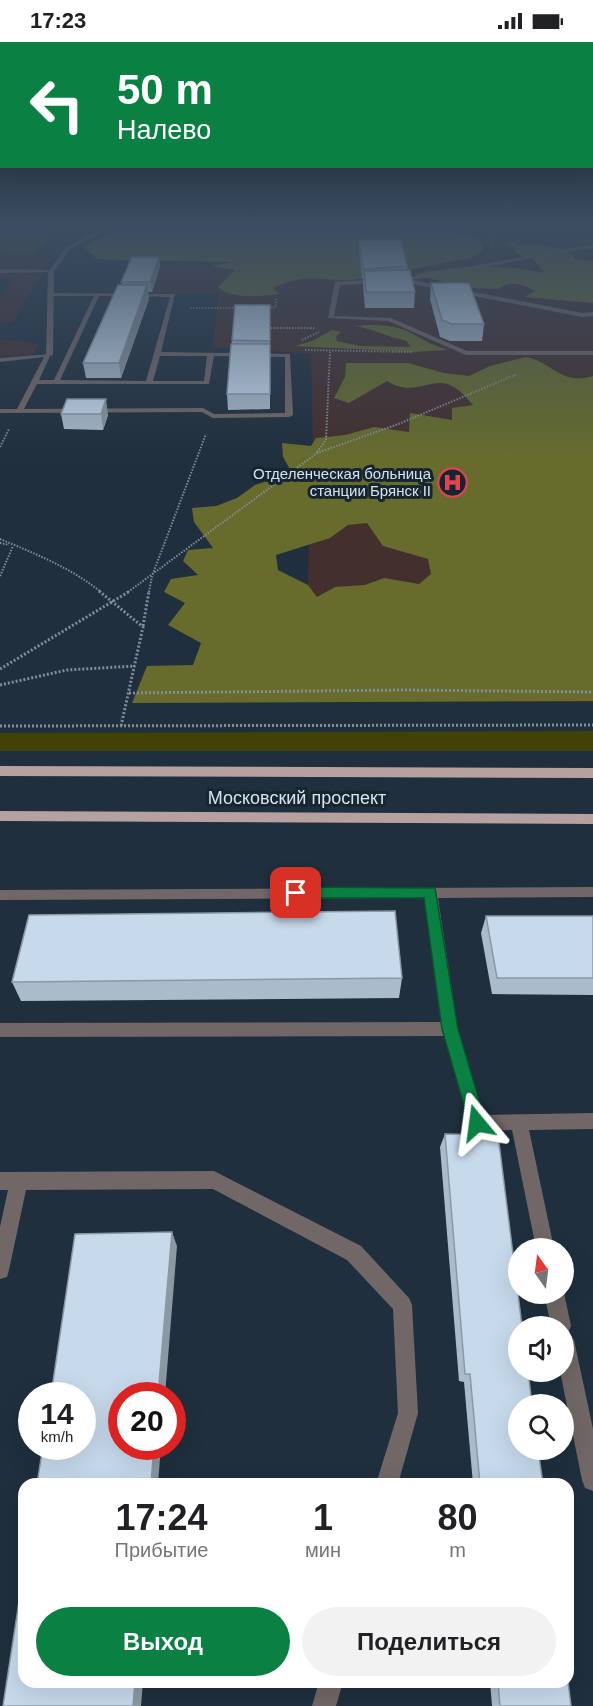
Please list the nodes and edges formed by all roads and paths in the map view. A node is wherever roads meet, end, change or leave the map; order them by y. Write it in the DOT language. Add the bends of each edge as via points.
graph roads {
  1 [pos="50,306"];
  2 [pos="92,306"];
  3 [pos="276,306"];
  4 [pos="333,306"];
  5 [pos="534,306"];
  6 [pos="170,308"];
  7 [pos="240,308"];
  8 [pos="267,308"];
  9 [pos="593,314"];
  10 [pos="331,318"];
  11 [pos="327,327"];
  12 [pos="263,328"];
  13 [pos="297,342"];
  14 [pos="297,349"];
  15 [pos="330,352"];
  16 [pos="466,352"];
  17 [pos="593,353"];
  18 [pos="158,354"];
  19 [pos="211,354"];
  20 [pos="49,355"];
  21 [pos="0,360"];
  22 [pos="519,374"];
  23 [pos="34,382"];
  24 [pos="56,382"];
  25 [pos="150,383"];
  26 [pos="207,383"];
  27 [pos="205,392"];
  28 [pos="204,401"];
  29 [pos="203,410"];
  30 [pos="0,411"];
  31 [pos="19,411"];
  32 [pos="213,416"];
  33 [pos="317,453"];
  34 [pos="0,539"];
  35 [pos="0,543"];
  36 [pos="13,546"];
  37 [pos="0,576"];
  38 [pos="152,576"];
  39 [pos="115,603"];
  40 [pos="143,627"];
  41 [pos="135,666"];
  42 [pos="0,669"];
  43 [pos="0,685"];
  44 [pos="593,692"];
  45 [pos="129,693"];
  46 [pos="593,725"];
  47 [pos="0,726"];
  48 [pos="121,726"];
  49 [pos="0,771"];
  50 [pos="593,773"];
  51 [pos="0,816"];
  52 [pos="593,819"];
  53 [pos="430,892"];
  54 [pos="593,892"];
  55 [pos="0,897"];
  56 [pos="450,1029"];
  57 [pos="0,1030"];
  58 [pos="593,1121"];
  59 [pos="519,1122"];
  60 [pos="9,1181"];
  61 [pos="543,1238"];
  62 [pos="0,1270"];
  63 [pos="573,1382"];
  64 [pos="389,1478"];
  65 [pos="593,1479"];
  66 [pos="329,1688"];
  67 [pos="324,1706"];
  1 -- 20 [label="street"];
  2 -- 24 [label="lane"];
  3 -- 8 [label="path"];
  4 -- 10 [label="lane"];
  5 -- 9 [label="lane"];
  6 -- 7 [label="path"];
  6 -- 18 [label="lane"];
  10 -- 11 [label="path"];
  10 -- 16 [label="lane" via="389,319"];
  11 -- 12 [label="path"];
  11 -- 13 [label="path"];
  14 -- 15 [label="path"];
  15 -- 16 [label="path"];
  15 -- 33 [label="path" via="326,440"];
  16 -- 17 [label="lane"];
  18 -- 19 [label="lane"];
  18 -- 25 [label="lane"];
  19 -- 26 [label="lane"];
  19 -- 32 [label="lane" via="288,355 289,415"];
  20 -- 21 [label="lane"];
  20 -- 23 [label="lane"];
  22 -- 33 [label="path"];
  23 -- 24 [label="lane"];
  23 -- 31 [label="lane"];
  24 -- 25 [label="lane"];
  25 -- 26 [label="lane"];
  26 -- 27 [label="lane"];
  28 -- 29 [label="lane"];
  29 -- 31 [label="lane"];
  29 -- 32 [label="lane"];
  30 -- 31 [label="lane"];
  32 -- 38 [label="path"];
  33 -- 38 [label="path"];
  34 -- 36 [label="path"];
  35 -- 36 [label="path"];
  36 -- 37 [label="path"];
  36 -- 39 [label="path" via="85,579"];
  38 -- 39 [label="path"];
  38 -- 40 [label="path"];
  39 -- 40 [label="path"];
  39 -- 42 [label="path"];
  40 -- 41 [label="path"];
  41 -- 43 [label="path" via="82,666 38,673"];
  41 -- 45 [label="path"];
  44 -- 45 [label="path"];
  45 -- 48 [label="path"];
  46 -- 48 [label="path"];
  47 -- 48 [label="path"];
  49 -- 50 [label="main road, Московский проспект"];
  51 -- 52 [label="main road, Московский проспект"];
  53 -- 54 [label="lane"];
  53 -- 55 [label="lane"];
  53 -- 56 [label="lane"];
  56 -- 57 [label="lane"];
  56 -- 59 [label="lane" via="477,1123"];
  58 -- 59 [label="lane"];
  59 -- 61 [label="lane"];
  60 -- 62 [label="lane"];
  60 -- 64 [label="lane" via="214,1180 354,1253 402,1305 408,1413"];
  63 -- 65 [label="lane"];
  66 -- 67 [label="lane"];
}
